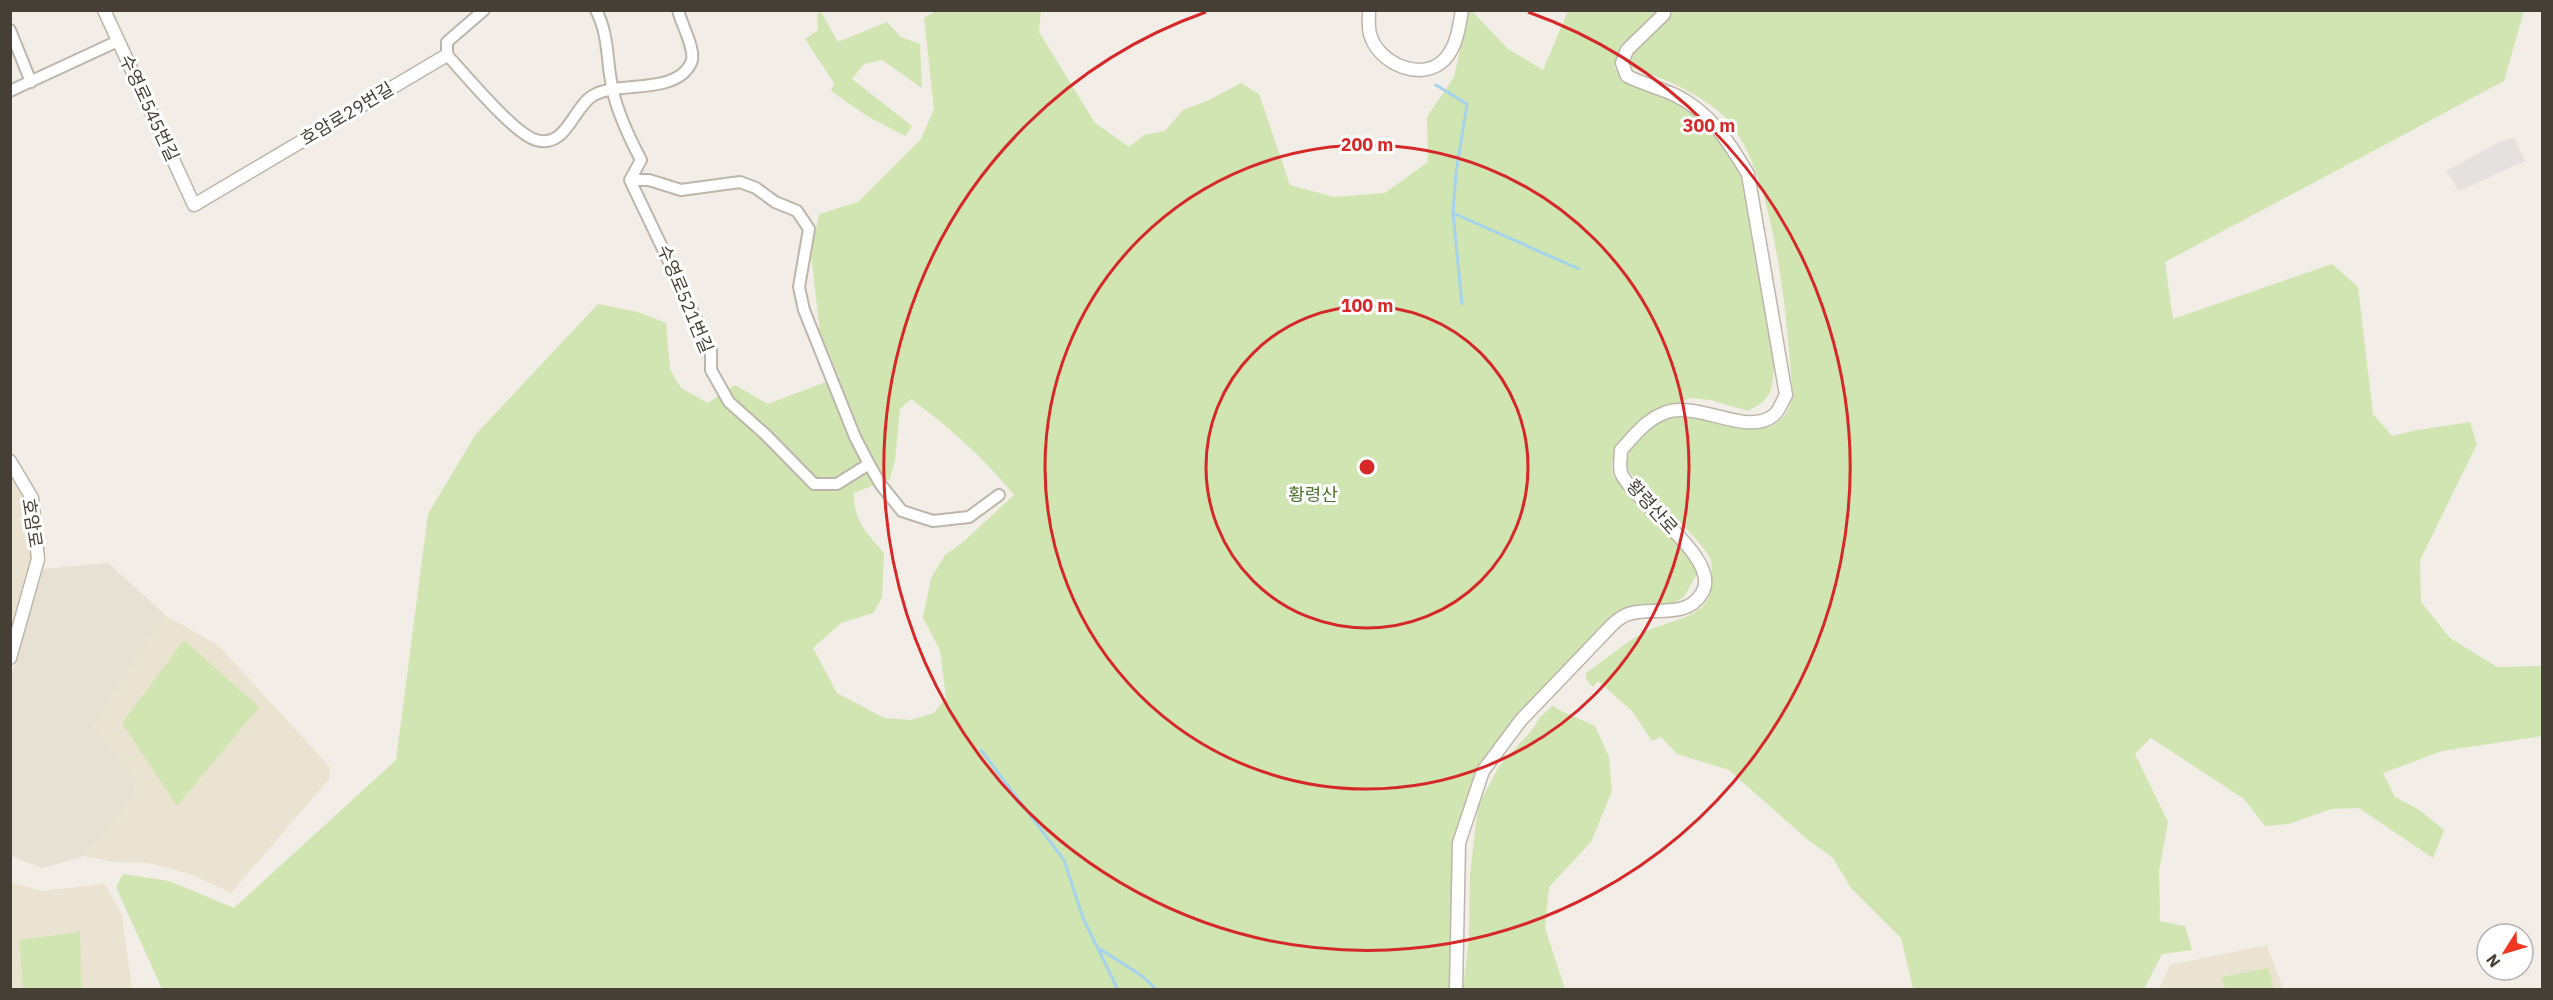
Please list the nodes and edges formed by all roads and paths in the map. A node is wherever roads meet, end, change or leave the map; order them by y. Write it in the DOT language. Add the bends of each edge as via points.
graph roads {
  1 [pos="104,10"];
  2 [pos="484,10"];
  3 [pos="596,10"];
  4 [pos="678,10"];
  5 [pos="1369,10"];
  6 [pos="1462,10"];
  7 [pos="1664,10"];
  8 [pos="10,30"];
  9 [pos="118,41"];
  10 [pos="447,55"];
  11 [pos="31,82"];
  12 [pos="612,90"];
  13 [pos="10,91"];
  14 [pos="630,180"];
  15 [pos="194,205"];
  16 [pos="10,461"];
  17 [pos="869,464"];
  18 [pos="999,495"];
  19 [pos="10,658"];
  20 [pos="1456,990"];
  1 -- 9 [label="street, 수영로545번길"];
  2 -- 10 [label="street" via="447,42"];
  3 -- 12 [label="street" via="604,26"];
  4 -- 12 [label="street" via="693,56 691,65 674,79"];
  5 -- 6 [label="street" via="1370,35 1382,54 1400,67 1425,71 1437,67 1447,57 1458,36"];
  7 -- 20 [label="street, 황령산로" via="1627,50 1622,63 1627,76 1700,109 1730,142 1748,174 1786,395 1776,414 1762,422 1691,410 1663,413 1639,429 1621,450 1621,472 1636,494 1698,557 1706,580 1703,592 1684,608 1627,614 1611,626 1521,720 1483,771 1459,843"];
  8 -- 11 [label="street"];
  9 -- 11 [label="street"];
  9 -- 15 [label="street, 수영로545번길"];
  10 -- 12 [label="street" via="517,128 534,139 544,141 562,134 594,95"];
  10 -- 15 [label="street, 호암로29번길"];
  11 -- 13 [label="street"];
  12 -- 14 [label="street" via="641,160"];
  14 -- 17 [label="street, 수영로521번길" via="711,350 711,370 729,402 814,484 837,484"];
  14 -- 17 [label="street" via="649,180 681,190 740,182 797,211 809,229 800,287 804,310"];
  16 -- 19 [label="street, 호암로" via="32,498 38,559"];
  17 -- 18 [label="street" via="902,511 933,521 969,517"];
}
